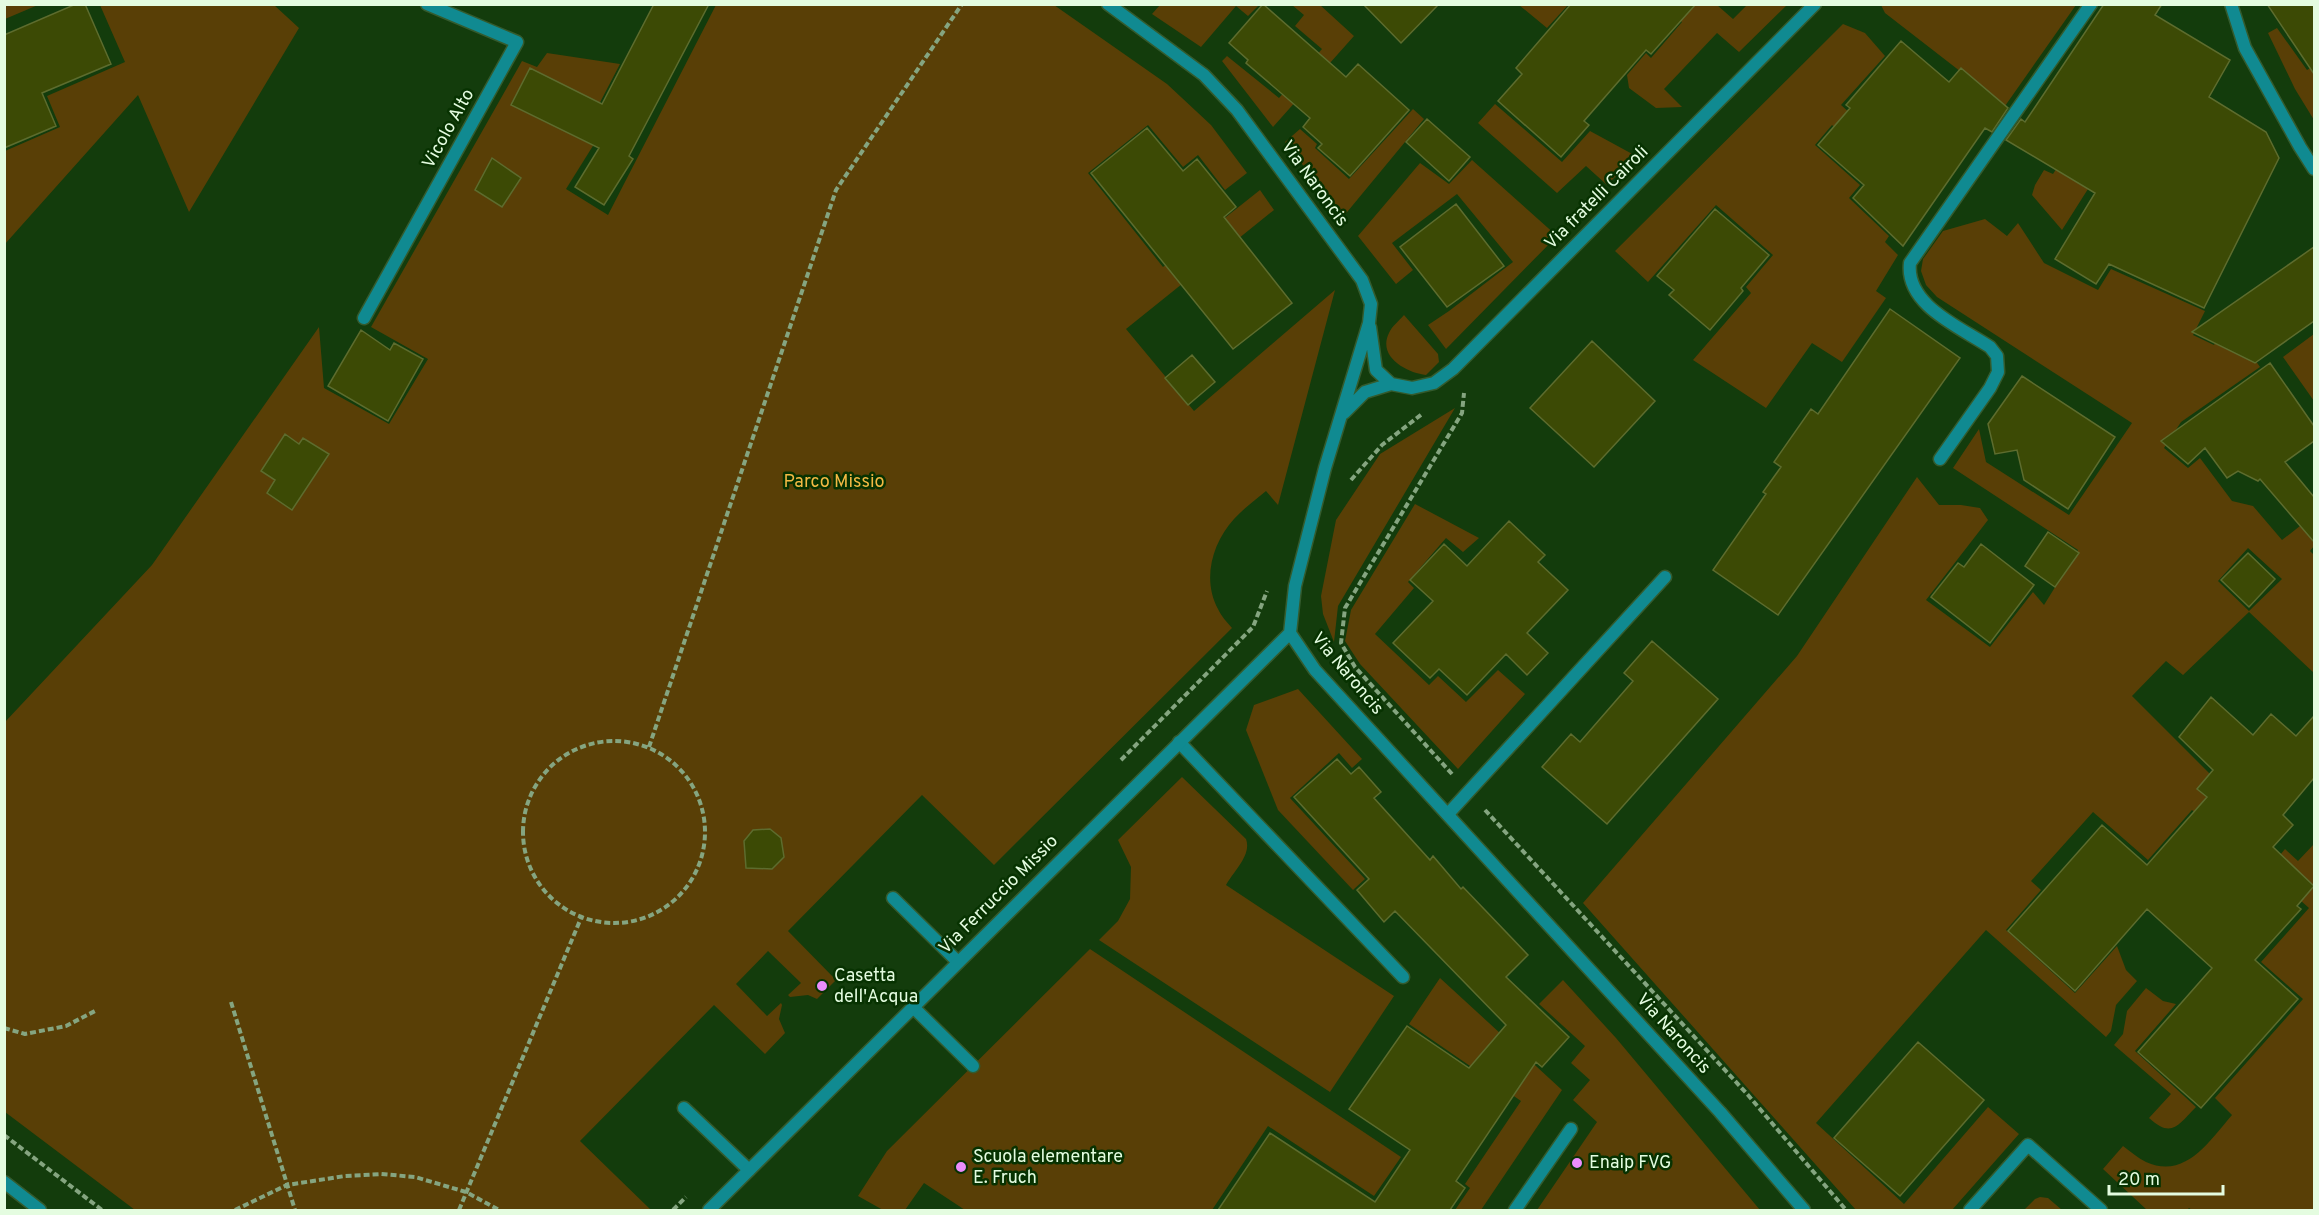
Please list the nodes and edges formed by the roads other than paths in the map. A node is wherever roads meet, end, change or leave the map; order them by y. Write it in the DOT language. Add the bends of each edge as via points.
graph roads {
  1 [pos="427,4"];
  2 [pos="1108,4"];
  3 [pos="1815,4"];
  4 [pos="2091,4"];
  5 [pos="2231,4"];
  6 [pos="2314,169"];
  7 [pos="364,318"];
  8 [pos="1370,323"];
  9 [pos="1390,384"];
  10 [pos="1342,415"];
  11 [pos="1940,459"];
  12 [pos="1665,577"];
  13 [pos="1290,633"];
  14 [pos="1179,742"];
  15 [pos="1448,813"];
  16 [pos="893,898"];
  17 [pos="958,962"];
  18 [pos="1403,977"];
  19 [pos="913,1007"];
  20 [pos="973,1066"];
  21 [pos="684,1108"];
  22 [pos="1571,1130"];
  23 [pos="749,1170"];
  24 [pos="4,1182"];
  25 [pos="40,1210"];
  26 [pos="709,1210"];
  27 [pos="1515,1210"];
  28 [pos="1804,1210"];
  29 [pos="1970,1210"];
  30 [pos="2101,1210"];
  1 -- 7 [label="street, Vicolo Alto" via="517,42"];
  2 -- 8 [label="street, Via Naroncis" via="1204,75 1237,110 1362,280 1371,304"];
  3 -- 9 [label="street, Via fratelli Cairoli" via="1453,369 1434,383 1412,388"];
  4 -- 11 [label="street" via="1910,263 1909,275 1919,298 1990,347 1997,356 1998,372 1990,388"];
  5 -- 6 [label="street" via="2245,48"];
  8 -- 9 [label="street" via="1376,370"];
  8 -- 10 [label="street, Via Naroncis"];
  9 -- 10 [label="street, Via fratelli Cairoli" via="1365,392"];
  10 -- 13 [label="street, Via Naroncis" via="1295,586"];
  12 -- 15 [label="street"];
  13 -- 14 [label="street, Via Ferruccio Missio"];
  13 -- 15 [label="street, Via Naroncis" via="1315,670"];
  14 -- 17 [label="street, Via Ferruccio Missio"];
  14 -- 18 [label="street"];
  15 -- 28 [label="street, Via Naroncis"];
  16 -- 17 [label="street"];
  17 -- 19 [label="street, Via Ferruccio Missio"];
  19 -- 20 [label="street"];
  19 -- 23 [label="street, Via Ferruccio Missio"];
  21 -- 23 [label="street"];
  22 -- 27 [label="street"];
  23 -- 26 [label="street, Via Ferruccio Missio"];
  24 -- 25 [label="street"];
  29 -- 30 [label="street" via="2028,1146"];
}
